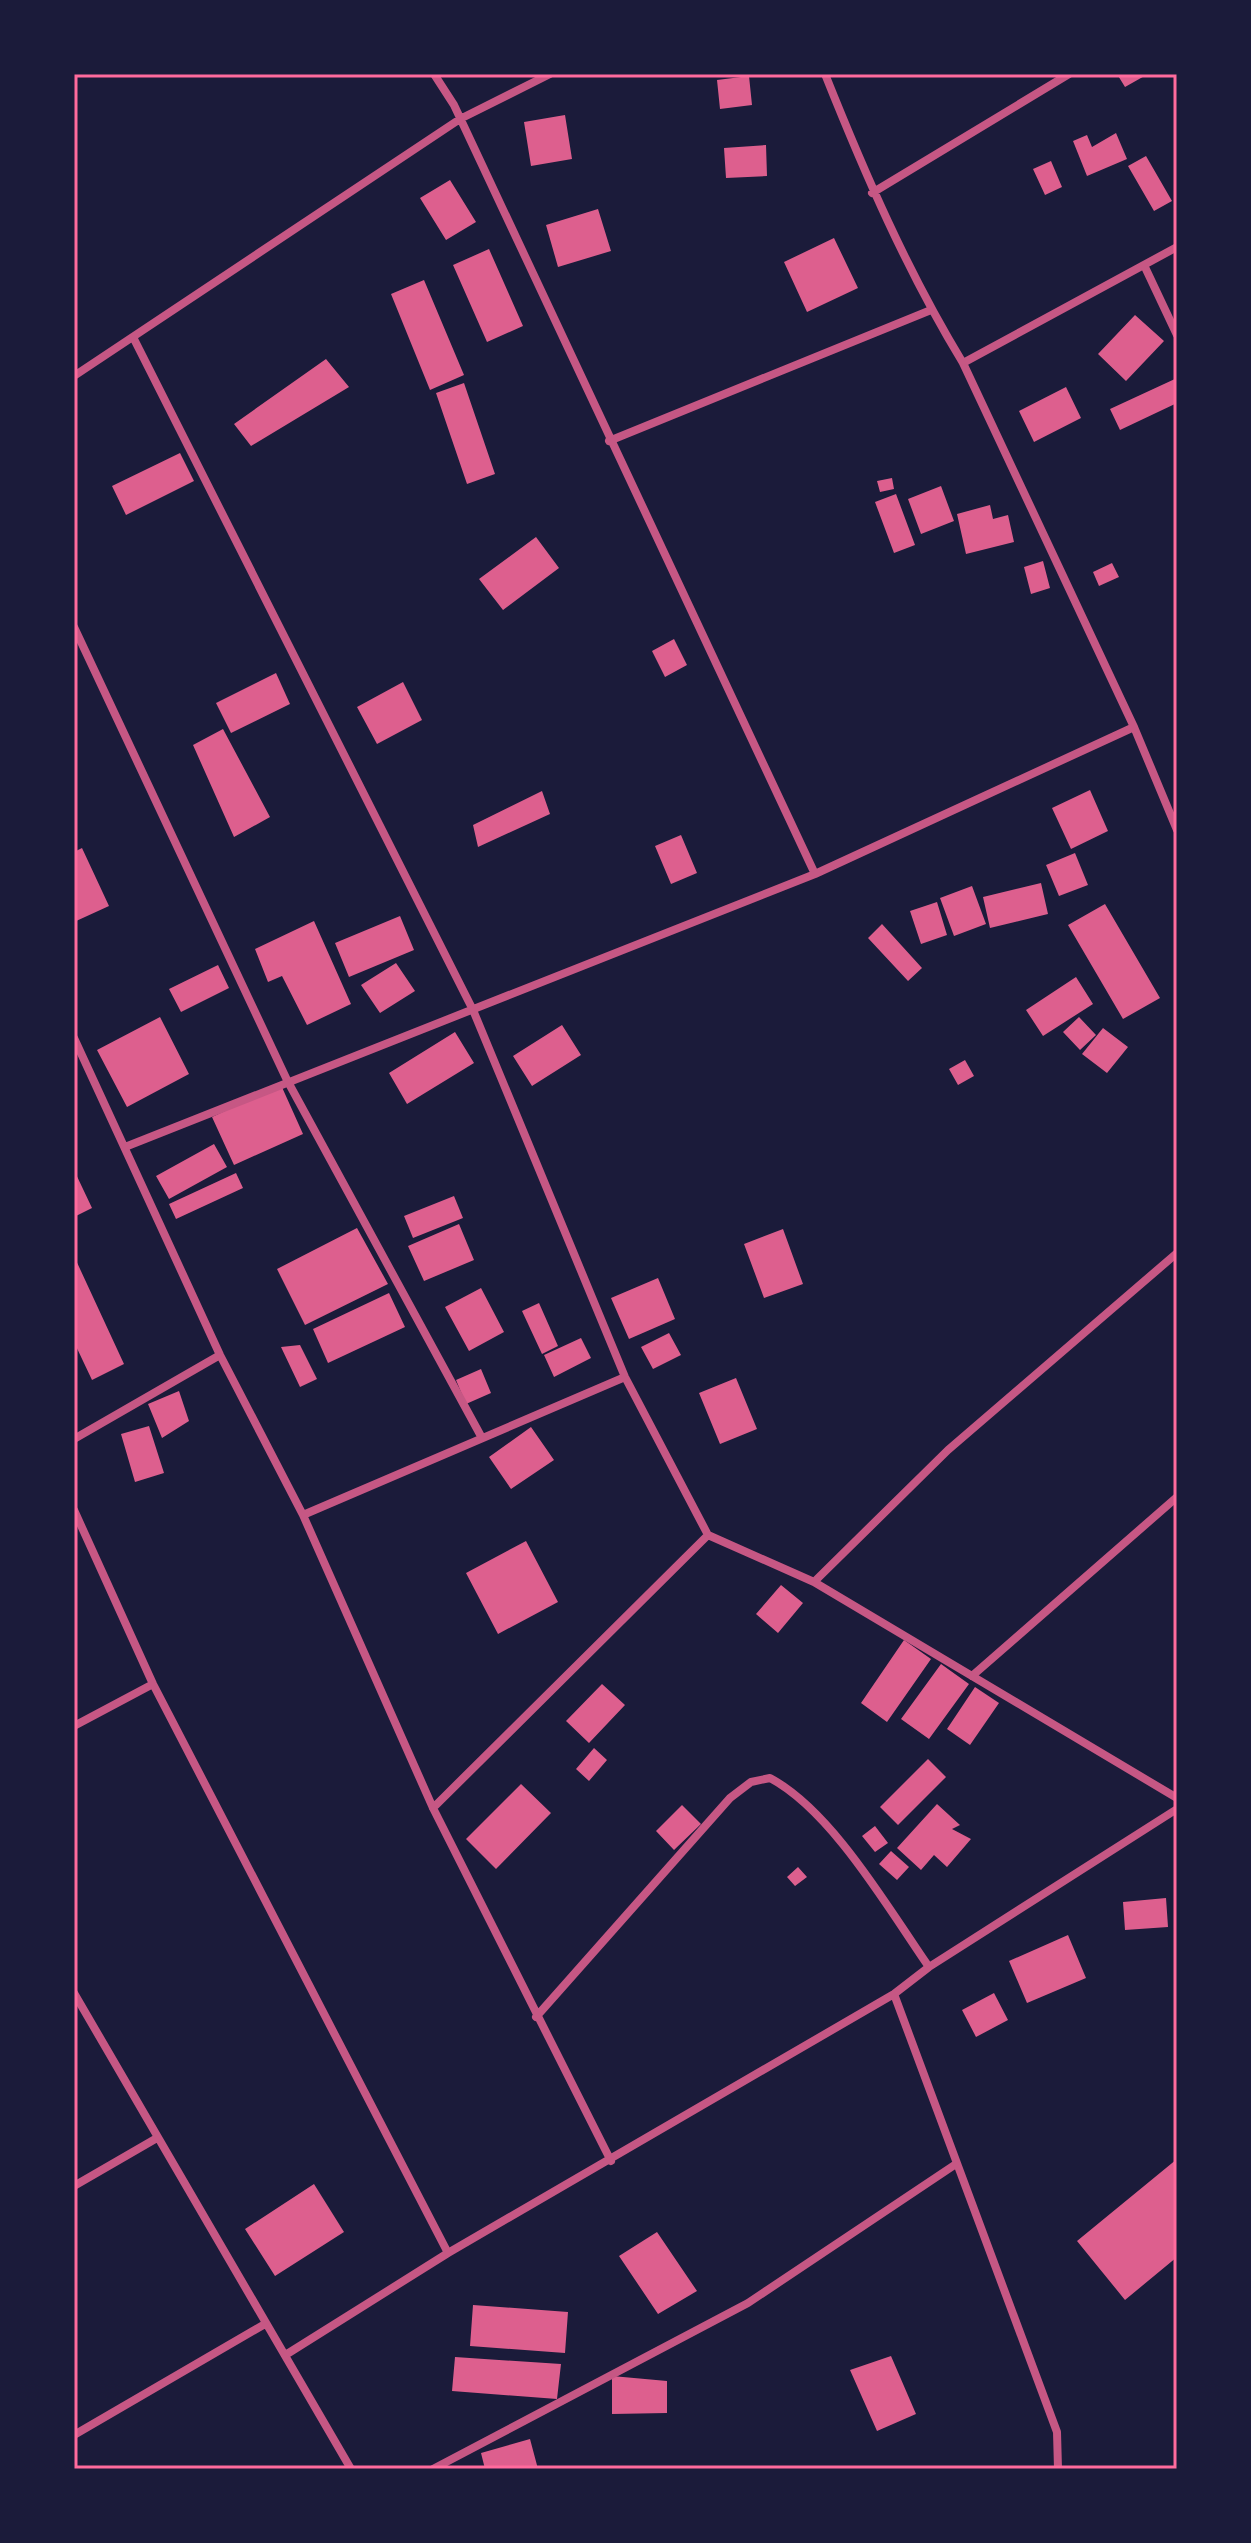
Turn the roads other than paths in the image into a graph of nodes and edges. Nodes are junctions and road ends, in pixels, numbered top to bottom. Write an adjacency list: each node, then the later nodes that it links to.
1 (434, 74): 6 (street)
2 (550, 74): 6 (street)
3 (825, 74): 7 (street)
4 (1069, 74): 5 (street)
5 (1053, 78): 7 (street)
6 (460, 119): 12 (street); 15 (street)
7 (872, 193): 10 (street)
8 (1177, 247): 9 (street)
9 (1144, 265): 11 (street); 13 (street)
10 (931, 310): 13 (street); 15 (street)
11 (1177, 335)
12 (134, 339): 14 (street); 20 (street)
13 (963, 363): 17 (street)
14 (74, 376)
15 (609, 441): 19 (street)
16 (74, 627): 22 (street)
17 (1134, 727): 18 (street); 19 (street)
18 (1177, 830)
19 (815, 874): 20 (street)
20 (473, 1010): 22 (street); 26 (street)
21 (74, 1038): 23 (street)
22 (287, 1080): 23 (street); 27 (street)
23 (125, 1147): 25 (street)
24 (1177, 1253): 33 (street)
25 (220, 1355): 28 (street); 31 (street)
26 (625, 1377): 27 (street); 32 (street)
27 (482, 1438): 31 (street)
28 (74, 1439)
29 (1177, 1497): 34 (street)
30 (74, 1510): 35 (street)
31 (303, 1515): 38 (street)
32 (708, 1535): 33 (street); 38 (street)
33 (814, 1582): 34 (street)
34 (972, 1676): 37 (street)
35 (153, 1684): 36 (street); 48 (street)
36 (74, 1726)
37 (1177, 1798)
38 (433, 1808): 43 (street)
39 (1177, 1809): 40 (street)
40 (929, 1967): 42 (street); 43 (street)
41 (74, 1993): 44 (street)
42 (894, 1994): 45 (street); 46 (street)
43 (536, 2017): 45 (street)
44 (157, 2138): 47 (street); 49 (street)
45 (611, 2161): 48 (street)
46 (956, 2164): 53 (street); 54 (street)
47 (74, 2186)
48 (448, 2253): 50 (street)
49 (265, 2324): 50 (street); 51 (street)
50 (287, 2354): 52 (street)
51 (74, 2435)
52 (351, 2469)
53 (433, 2469)
54 (1058, 2469)

